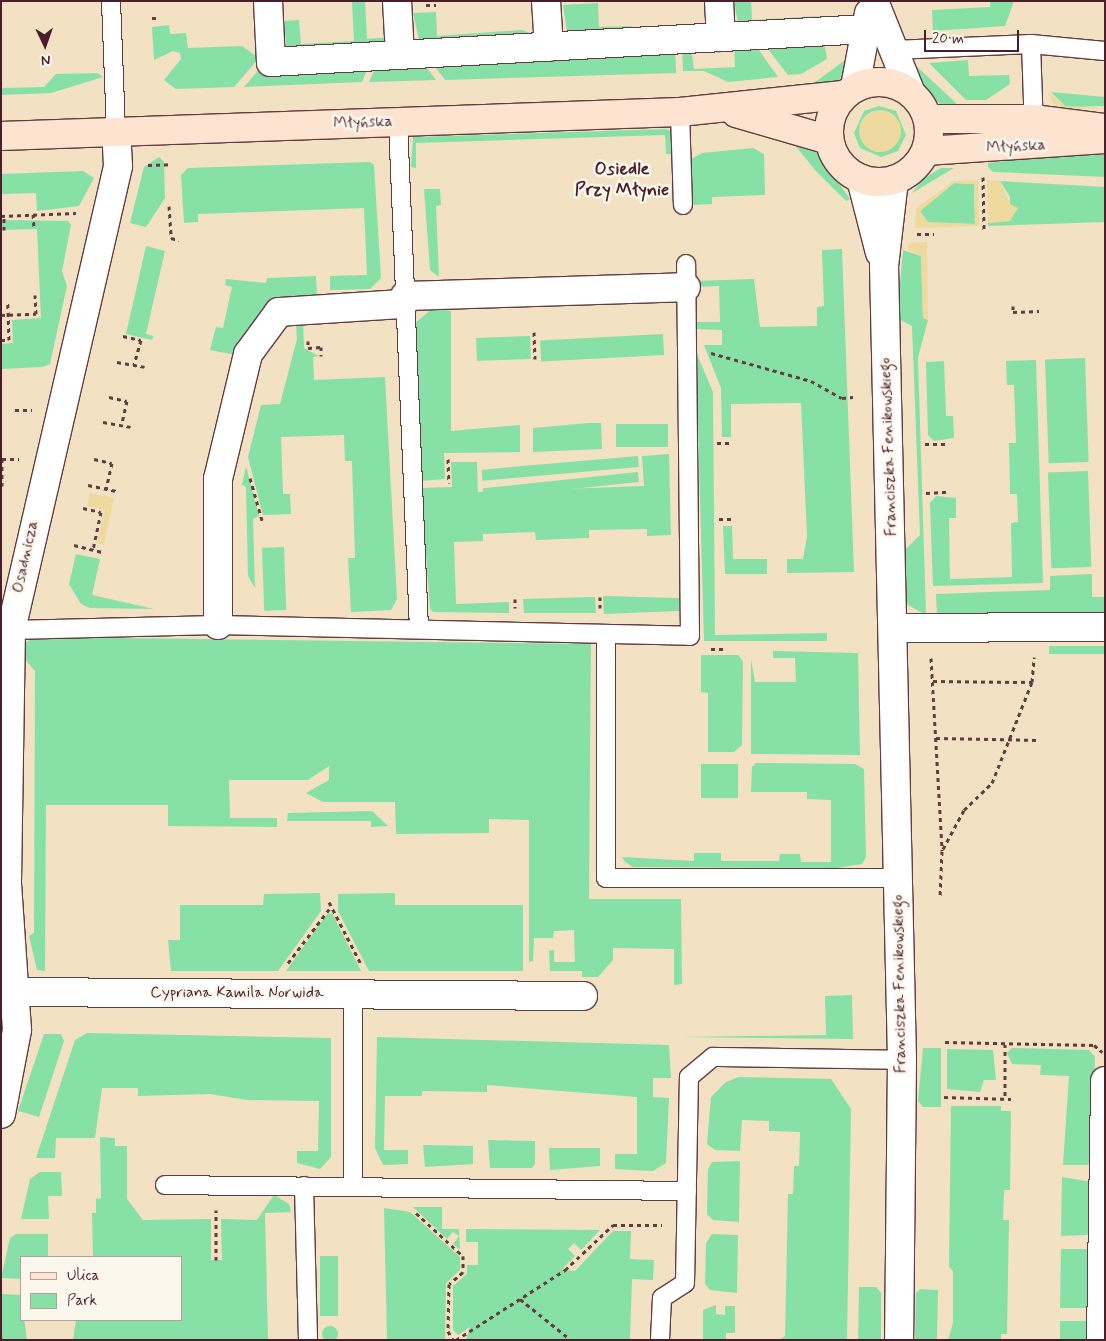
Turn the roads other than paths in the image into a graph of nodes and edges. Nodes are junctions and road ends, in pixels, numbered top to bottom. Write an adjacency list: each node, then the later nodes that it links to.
1 (111, 1): 22 (lane)
2 (268, 1): 13 (street)
3 (397, 1): 13 (street)
4 (546, 1): 10 (street)
5 (719, 1): 8 (street)
6 (873, 1): 7 (street); 11 (street)
7 (866, 29): 8 (street); 14 (street)
8 (721, 37): 10 (street)
9 (1031, 44): 11 (lane); 12 (lane); 18 (lane)
10 (549, 47): 13 (street)
11 (894, 50): 15 (street)
12 (1105, 52)
13 (400, 55)
14 (849, 91): 15 (street); 16 (street, Młyńska); 25 (street)
15 (910, 91): 19 (street)
16 (725, 110): 17 (street, Młyńska); 25 (street, Młyńska)
17 (680, 112): 20 (street, Młyńska); 30 (lane)
18 (1033, 119): 19 (street, Młyńska); 21 (street, Młyńska); 26 (lane)
19 (929, 120): 27 (street)
20 (398, 122): 22 (street, Młyńska); 33 (lane)
21 (1105, 128)
22 (116, 131): 23 (street, Młyńska); 38 (street, Osadnicza)
23 (1, 136)
24 (1105, 139): 26 (street, Młyńska)
25 (829, 140): 28 (street)
26 (1034, 147): 27 (street, Młyńska)
27 (926, 151): 29 (street)
28 (861, 179): 29 (street); 31 (street, Franciszka Fenikowskiego)
29 (894, 180): 31 (street, Franciszka Fenikowskiego)
30 (683, 205)
31 (884, 266): 36 (street, Franciszka Fenikowskiego)
32 (686, 275): 33 (street); 39 (lane)
33 (404, 300): 34 (street); 37 (lane)
34 (218, 625): 37 (lane); 38 (lane)
35 (1105, 626): 36 (street)
36 (894, 628): 40 (street, Franciszka Fenikowskiego)
37 (419, 629): 39 (lane)
38 (11, 630): 42 (street, Osadnicza)
39 (606, 635): 40 (lane)
40 (899, 878): 44 (street, Franciszka Fenikowskiego)
41 (360, 983): 42 (street, Cypriana Kamila Norwida); 43 (street, Cypriana Kamila Norwida); 49 (lane)
42 (15, 992): 46 (street)
43 (583, 996)
44 (902, 1060): 50 (lane); 53 (street, Franciszka Fenikowskiego)
45 (1105, 1081): 54 (street)
46 (1, 1114)
47 (165, 1185): 48 (lane)
48 (304, 1186): 49 (lane); 51 (lane)
49 (353, 1187): 50 (lane)
50 (687, 1191): 52 (lane)
51 (308, 1340)
52 (660, 1340)
53 (899, 1340)
54 (1101, 1340)

